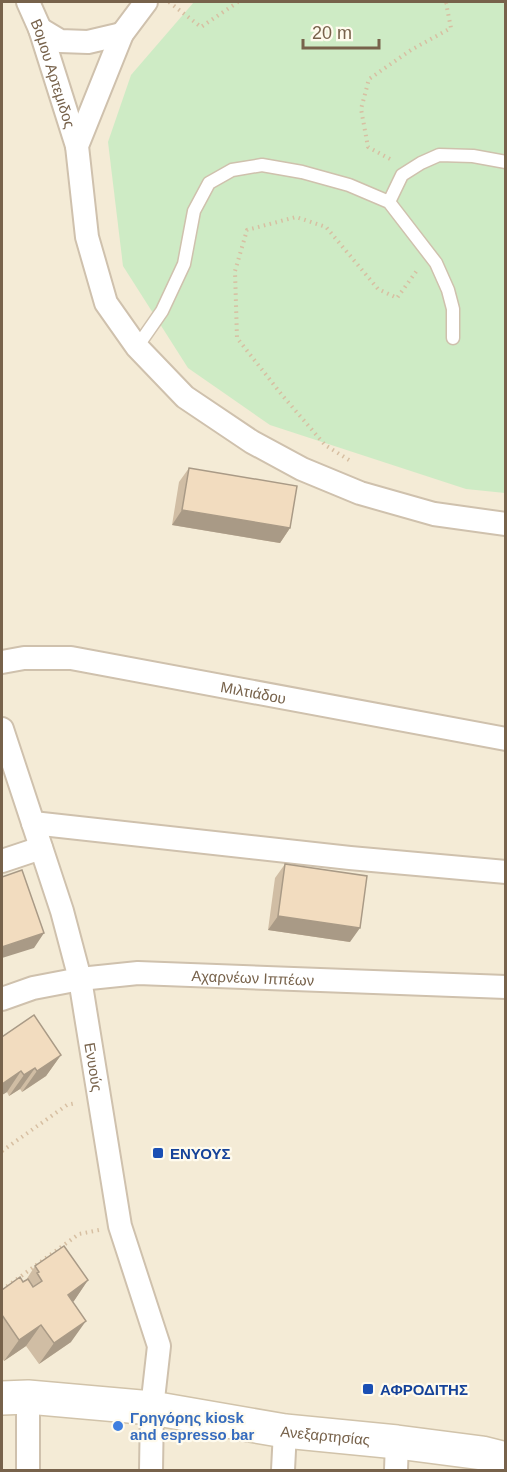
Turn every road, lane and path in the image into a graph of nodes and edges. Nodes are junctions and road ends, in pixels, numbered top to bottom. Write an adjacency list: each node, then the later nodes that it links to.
1 (28, 2): 6 (street, Βομου Αρτεμιδος)
2 (146, 2): 7 (street)
3 (168, 2): 4 (path)
4 (238, 2)
5 (442, 2): 9 (path)
6 (40, 29): 7 (street); 8 (street, Βομου Αρτεμιδος)
7 (122, 34): 8 (street)
8 (77, 146): 14 (street, Βομου Αρτεμιδος)
9 (390, 159)
10 (506, 162): 11 (lane)
11 (389, 202): 12 (lane); 14 (lane)
12 (428, 254): 13 (lane); 15 (path)
13 (453, 338)
14 (136, 347): 16 (street, Βομου Αρτεμιδος)
15 (355, 464)
16 (506, 524)
17 (2, 663): 19 (street, Μιλτιάδου)
18 (2, 729): 20 (street, Ενυούς)
19 (506, 740)
20 (6, 753): 21 (street, Ενυούς)
21 (33, 823): 22 (street, Ενυούς); 24 (street)
22 (41, 848): 23 (street); 25 (street, Ενυούς)
23 (2, 861)
24 (506, 872)
25 (80, 979): 26 (street, Αχαρνέων Ιππέων); 27 (street, Αχαρνέων Ιππέων); 28 (street, Ενυούς)
26 (506, 987)
27 (2, 999)
28 (99, 1100): 29 (path); 30 (street, Ενυούς)
29 (2, 1151)
30 (120, 1226): 31 (path); 33 (street, Ενυούς)
31 (2, 1290)
32 (15, 1398): 33 (street, Ανεξαρτησίας); 37 (street)
33 (152, 1407): 34 (street, Ανεξαρτησίας); 38 (street, Ενυούς)
34 (285, 1431): 35 (street, Ανεξαρτησίας); 39 (street)
35 (397, 1456): 36 (street, Ανεξαρτησίας)
36 (506, 1459)
37 (28, 1470)
38 (151, 1470)
39 (283, 1470)

